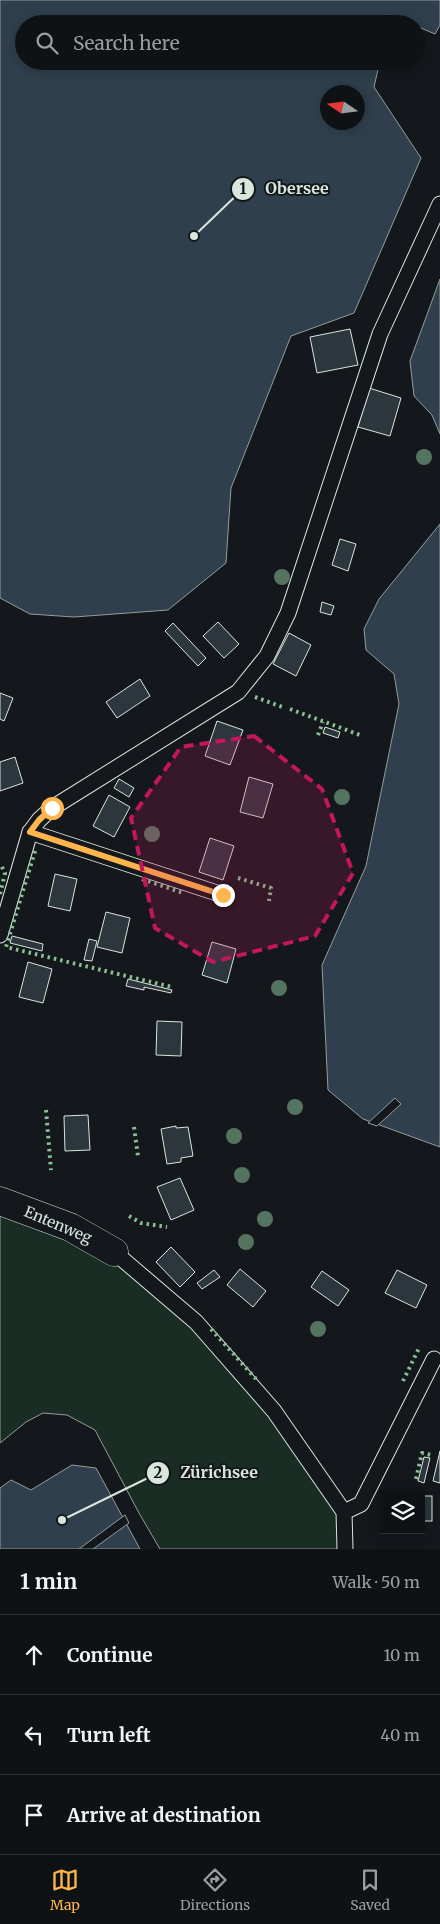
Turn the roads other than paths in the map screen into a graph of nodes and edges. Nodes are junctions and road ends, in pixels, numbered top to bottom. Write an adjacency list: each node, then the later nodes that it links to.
1 (440, 204): 2 (lane)
2 (30, 832): 3 (lane); 4 (lane)
3 (223, 895)
4 (0, 934)
5 (0, 1201): 6 (street, Entenweg)
6 (114, 1252): 8 (lane)
7 (434, 1358): 8 (lane)
8 (344, 1512): 9 (lane)
9 (345, 1549)

